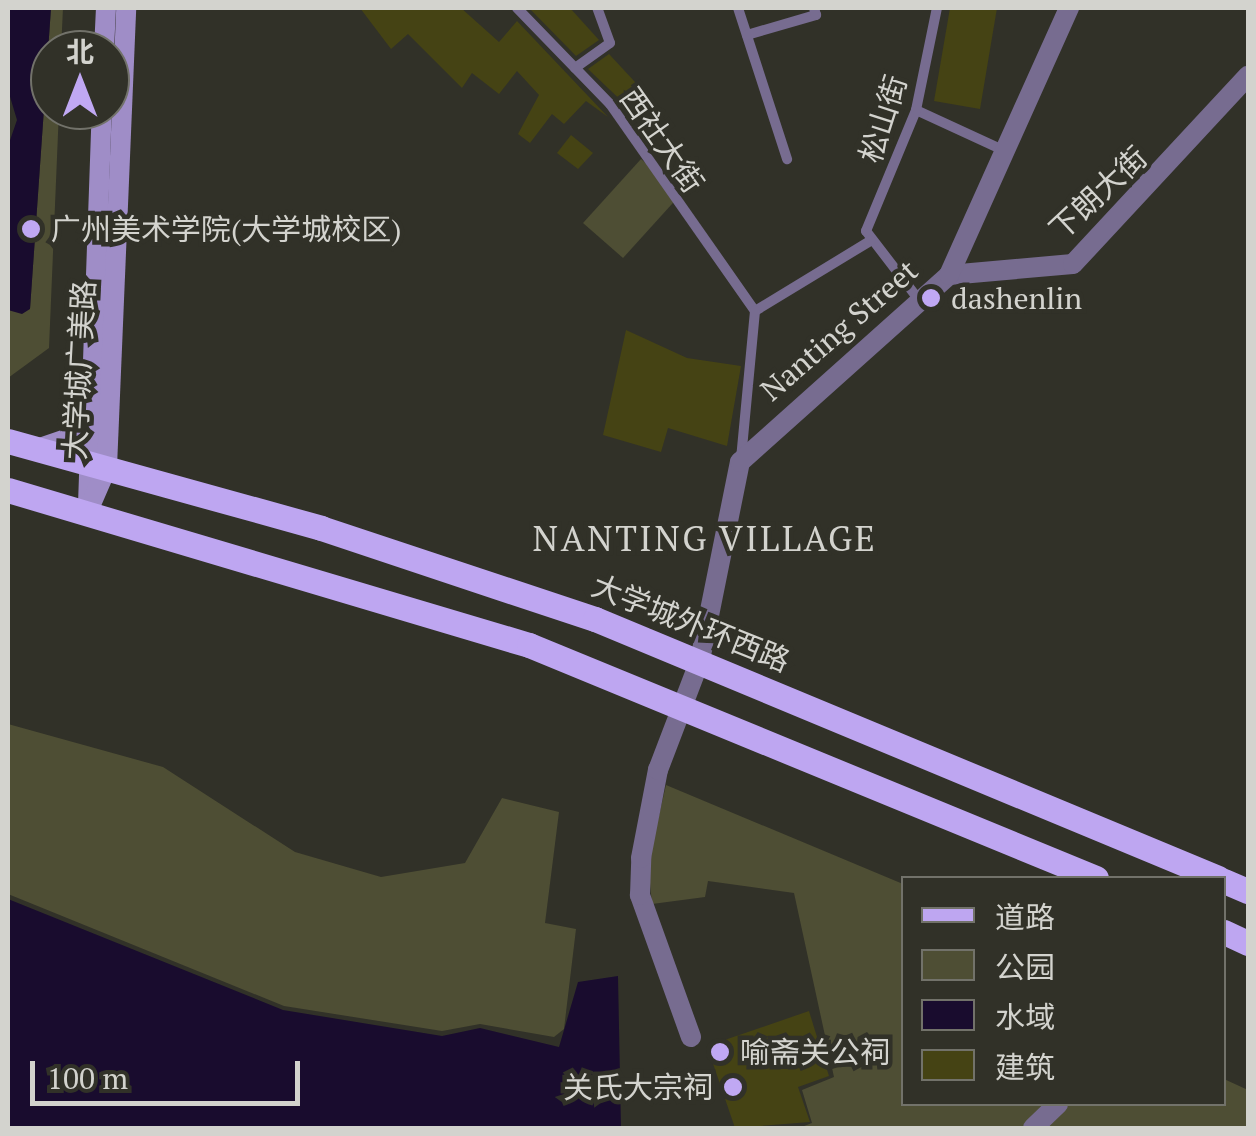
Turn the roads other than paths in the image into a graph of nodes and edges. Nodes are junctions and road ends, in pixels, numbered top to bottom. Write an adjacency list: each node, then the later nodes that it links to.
1 (126, 8): 19 (main road, 大学城广美路)
2 (517, 8): 9 (lane, 西社大街)
3 (596, 8): 9 (lane)
4 (738, 8): 8 (lane)
5 (814, 8): 8 (lane)
6 (937, 8): 11 (lane, 松山街)
7 (1069, 8): 13 (street, Nanting Street)
8 (746, 35): 14 (lane)
9 (575, 68): 18 (lane, 西社大街)
10 (1248, 76): 16 (street, 下朗大街)
11 (916, 110): 13 (lane); 15 (lane, 松山街)
12 (102, 130): 19 (main road, 大学城广美路)
13 (1005, 151): 16 (street, Nanting Street)
14 (787, 158)
15 (870, 241): 17 (lane); 18 (lane)
16 (949, 275): 17 (street, Nanting Street)
17 (919, 300): 22 (street, Nanting Street)
18 (755, 311): 22 (lane)
19 (100, 411): 21 (main road); 23 (main road, 大学城广美路); 24 (main road)
20 (8, 441): 21 (main road, 大学城外环西路)
21 (37, 448): 23 (main road, 大学城外环西路)
22 (740, 462): 28 (street)
23 (96, 465): 24 (main road, 大学城外环西路); 26 (main road, 大学城广美路)
24 (144, 476): 27 (main road); 28 (main road, 大学城外环西路)
25 (8, 490): 26 (main road)
26 (88, 512): 27 (main road)
27 (131, 524): 29 (main road)
28 (700, 660): 29 (street); 31 (main road, 大学城外环西路)
29 (685, 706): 30 (main road); 32 (street)
30 (1091, 876)
31 (1212, 876)
32 (691, 1037)
33 (1056, 1106): 34 (street)
34 (1033, 1128)

